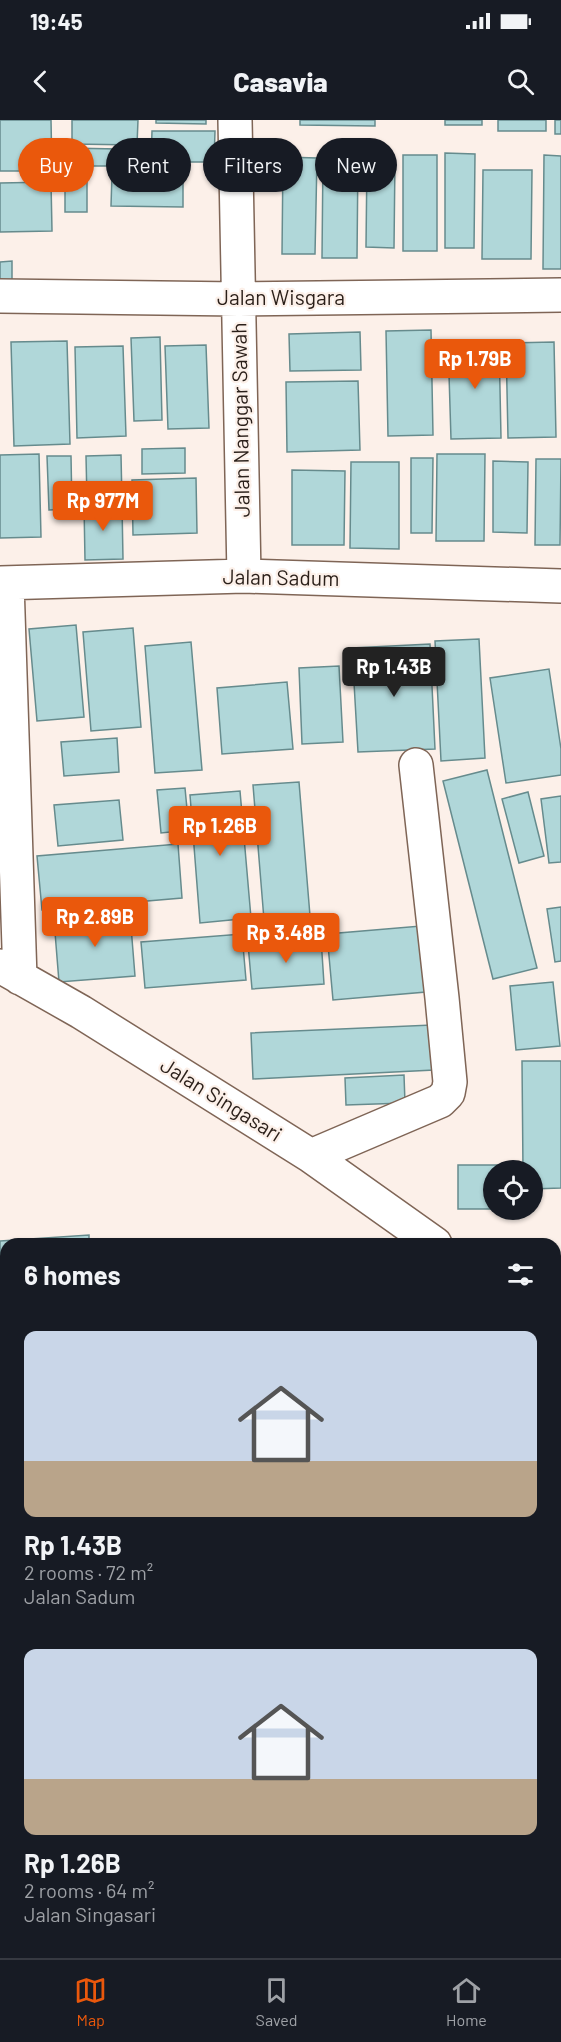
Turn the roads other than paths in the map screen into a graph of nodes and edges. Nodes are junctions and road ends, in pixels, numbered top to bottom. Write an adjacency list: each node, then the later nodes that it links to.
1 (235, 120): 4 (street, Jalan Nanggar Sawah)
2 (561, 295): 4 (street, Jalan Wisgara)
3 (0, 296): 4 (street, Jalan Wisgara)
4 (239, 299): 5 (street, Jalan Nanggar Sawah)
5 (244, 576): 6 (street, Jalan Sadum); 7 (street, Jalan Sadum)
6 (3, 583): 9 (street)
7 (561, 586)
8 (416, 765): 10 (street)
9 (10, 972): 10 (street, Jalan Singasari)
10 (311, 1156): 11 (street, Jalan Singasari)
11 (427, 1238)

